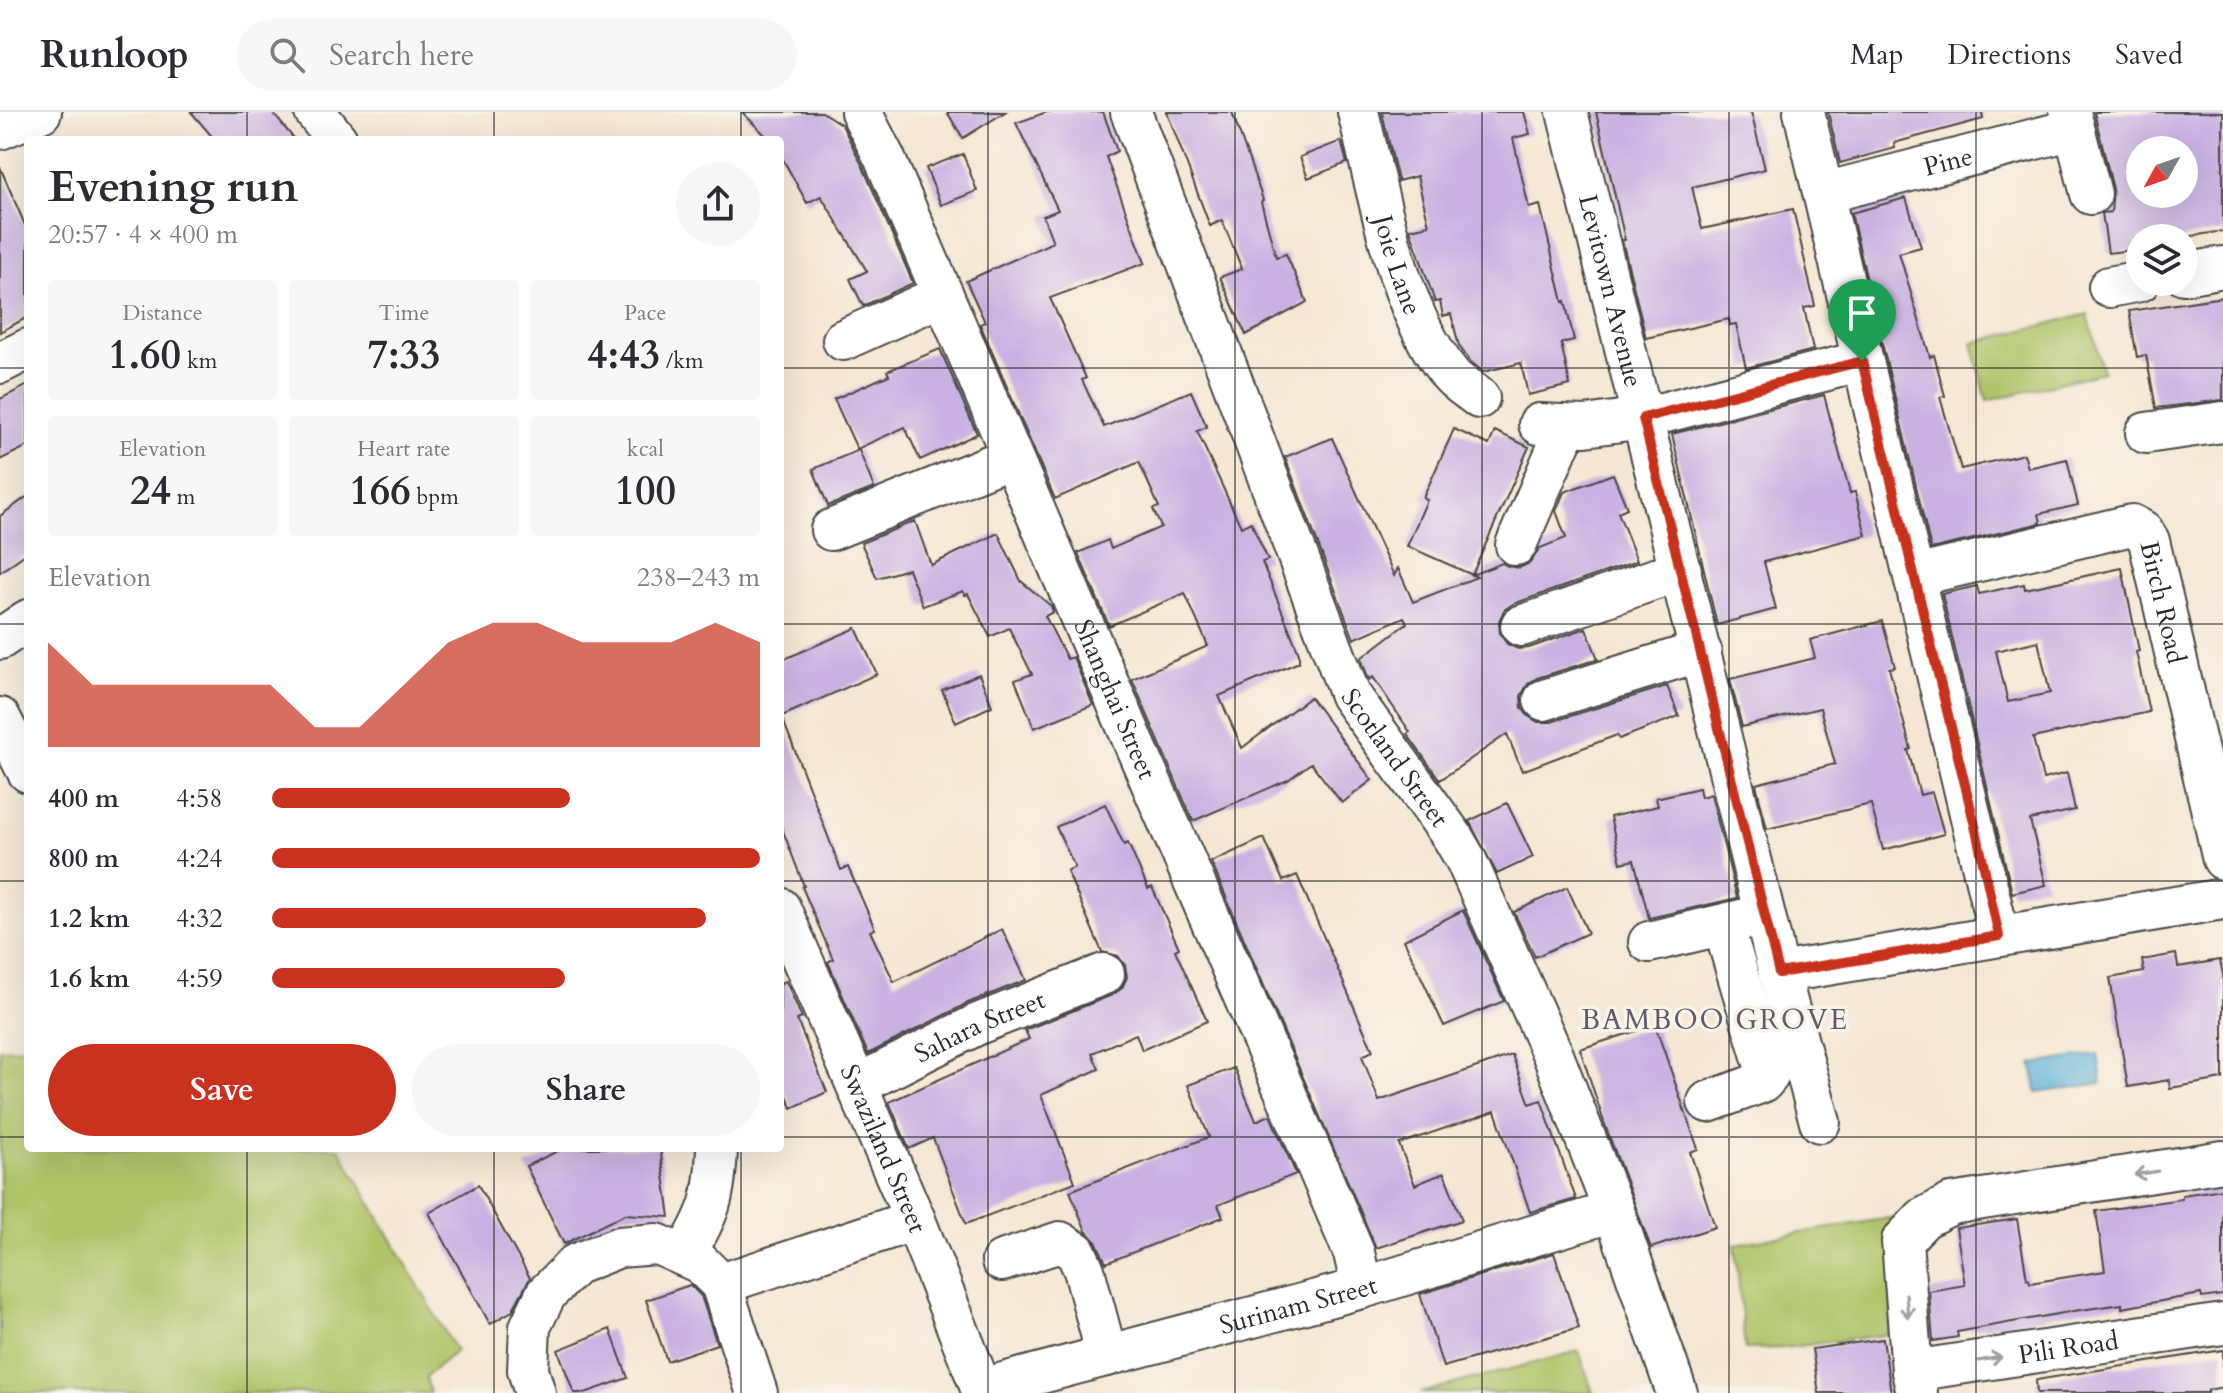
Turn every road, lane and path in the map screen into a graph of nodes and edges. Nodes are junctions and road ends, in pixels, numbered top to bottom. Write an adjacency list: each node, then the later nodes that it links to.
1 (315, 112): 8 (street)
2 (861, 112): 13 (street, Shanghai Street)
3 (1131, 112): 48 (street, Scotland Street)
4 (1358, 112): 18 (street, Joie Lane)
5 (1567, 112): 19 (street, Levitown Avenue)
6 (1804, 112): 9 (street)
7 (2072, 120): 9 (street, Pine); 10 (street)
8 (334, 136)
9 (1824, 193): 16 (street)
10 (2091, 194)
11 (2223, 267): 12 (street)
12 (2198, 271)
13 (943, 295): 14 (street); 22 (street, Shanghai Street)
14 (843, 340)
15 (24, 351): 17 (street)
16 (1862, 361): 19 (street); 26 (street)
17 (0, 363)
18 (1479, 398)
19 (1643, 418): 24 (street); 25 (street, Levitown Avenue)
20 (2223, 422): 21 (street)
21 (2146, 433)
22 (1011, 457): 23 (street); 53 (street, Shanghai Street)
23 (831, 530)
24 (1516, 545)
25 (1681, 570): 28 (street); 30 (street, Levitown Avenue)
26 (1915, 576): 34 (street, Birch Road); 39 (street)
27 (24, 623): 29 (street)
28 (1521, 626)
29 (0, 639)
30 (1701, 651): 31 (street); 36 (street, Levitown Avenue)
31 (1544, 700)
32 (0, 718): 33 (street)
33 (24, 764)
34 (2223, 859)
35 (2223, 899): 39 (street)
36 (1765, 915): 38 (street); 41 (street, Levitown Avenue)
37 (784, 917): 43 (street, Swaziland Street)
38 (1723, 925): 40 (street); 44 (street)
39 (1999, 936): 41 (street)
40 (1649, 942)
41 (1779, 973): 45 (street, Levitown Avenue)
42 (1104, 974): 43 (street, Sahara Street)
43 (857, 1085): 49 (street, Swaziland Street)
44 (1708, 1102)
45 (1820, 1122)
46 (717, 1152): 50 (street)
47 (2223, 1161): 56 (street, one-way to 56)
48 (1614, 1211): 53 (street, Surinam Street); 61 (street, Scotland Street)
49 (915, 1220): 52 (street); 58 (street, Swaziland Street)
50 (684, 1256): 52 (street); 59 (street)
51 (1002, 1261): 55 (street)
52 (721, 1284): 60 (street)
53 (1362, 1288): 55 (street, Surinam Street)
54 (2223, 1324): 56 (street, Pili Road, one-way to 54)
55 (1107, 1356): 57 (street, Surinam Street)
56 (1915, 1382)
57 (1032, 1384): 58 (street, Surinam Street)
58 (982, 1391)
59 (535, 1393)
60 (757, 1393)
61 (1677, 1393)

